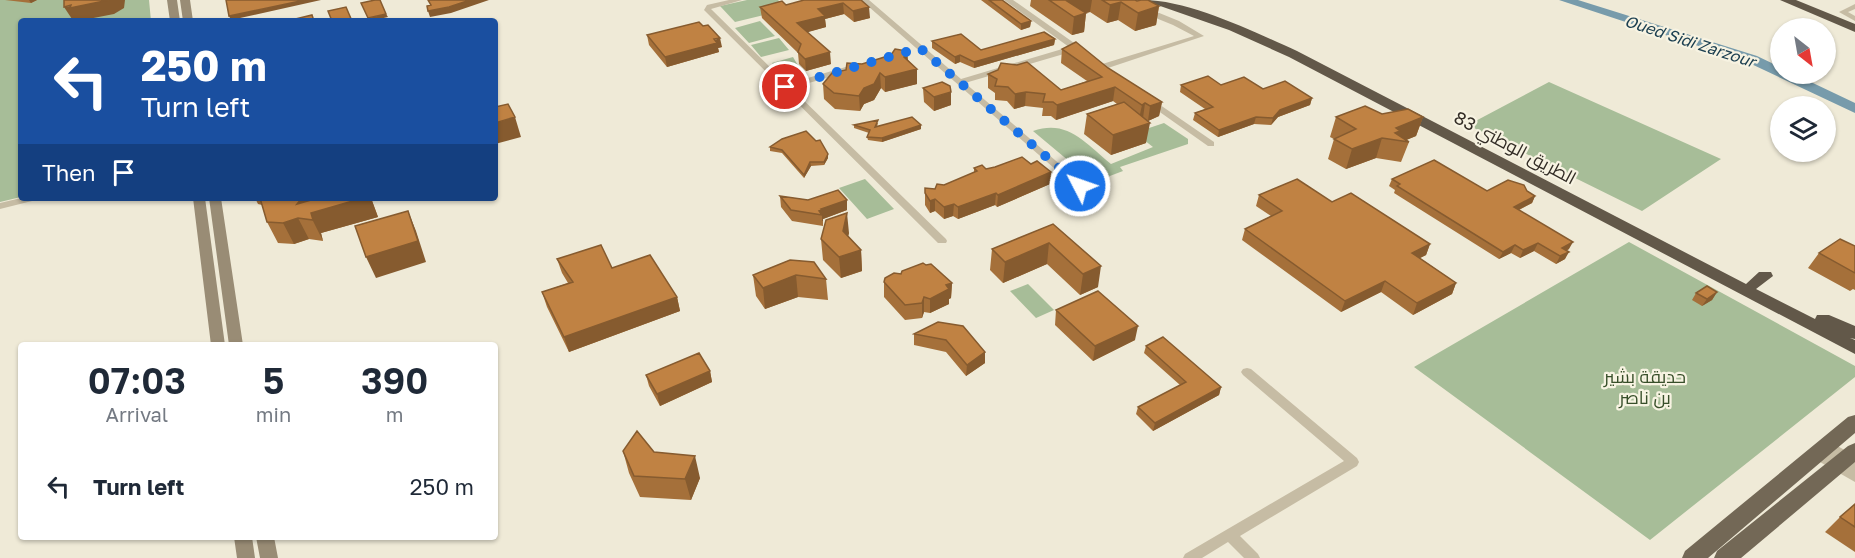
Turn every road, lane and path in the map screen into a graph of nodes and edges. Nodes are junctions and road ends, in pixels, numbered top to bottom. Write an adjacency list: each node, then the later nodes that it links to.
1 (172, 0): 12 (main road)
2 (185, 0): 13 (main road)
3 (738, 0): 23 (street)
4 (865, 0): 16 (street)
5 (1008, 0): 17 (street)
6 (1169, 0): 32 (highway, الطريق الوطني 83)
7 (1786, 0): 15 (highway)
8 (1795, 0): 15 (highway)
9 (1847, 0): 11 (street)
10 (1143, 4): 20 (street); 35 (highway, الطريق الوطني 83)
11 (1855, 4): 14 (street)
12 (175, 18)
13 (188, 18)
14 (1855, 19)
15 (1855, 26)
16 (920, 48): 18 (street); 22 (street)
17 (1075, 48): 20 (street); 22 (street)
18 (909, 51)
19 (864, 64): 23 (street)
20 (1102, 67): 21 (street)
21 (1111, 74)
22 (959, 82): 26 (street)
23 (785, 87): 31 (street)
24 (1138, 93): 25 (street)
25 (1211, 144)
26 (1080, 186)
27 (22, 201): 30 (street)
28 (199, 201): 33 (main road)
29 (215, 201): 34 (main road)
30 (0, 207)
31 (942, 241)
32 (1855, 333)
33 (218, 342)
34 (236, 342)
35 (1855, 348)
36 (1247, 372): 40 (street)
37 (1855, 422): 38 (main road)
38 (1823, 450): 39 (street); 47 (main road)
39 (1850, 463): 48 (main road)
40 (1230, 535): 45 (street); 46 (street)
41 (243, 540): 43 (main road)
42 (266, 540): 44 (main road)
43 (246, 558)
44 (269, 558)
45 (1190, 558)
46 (1253, 558)
47 (1693, 558)
48 (1725, 558)

